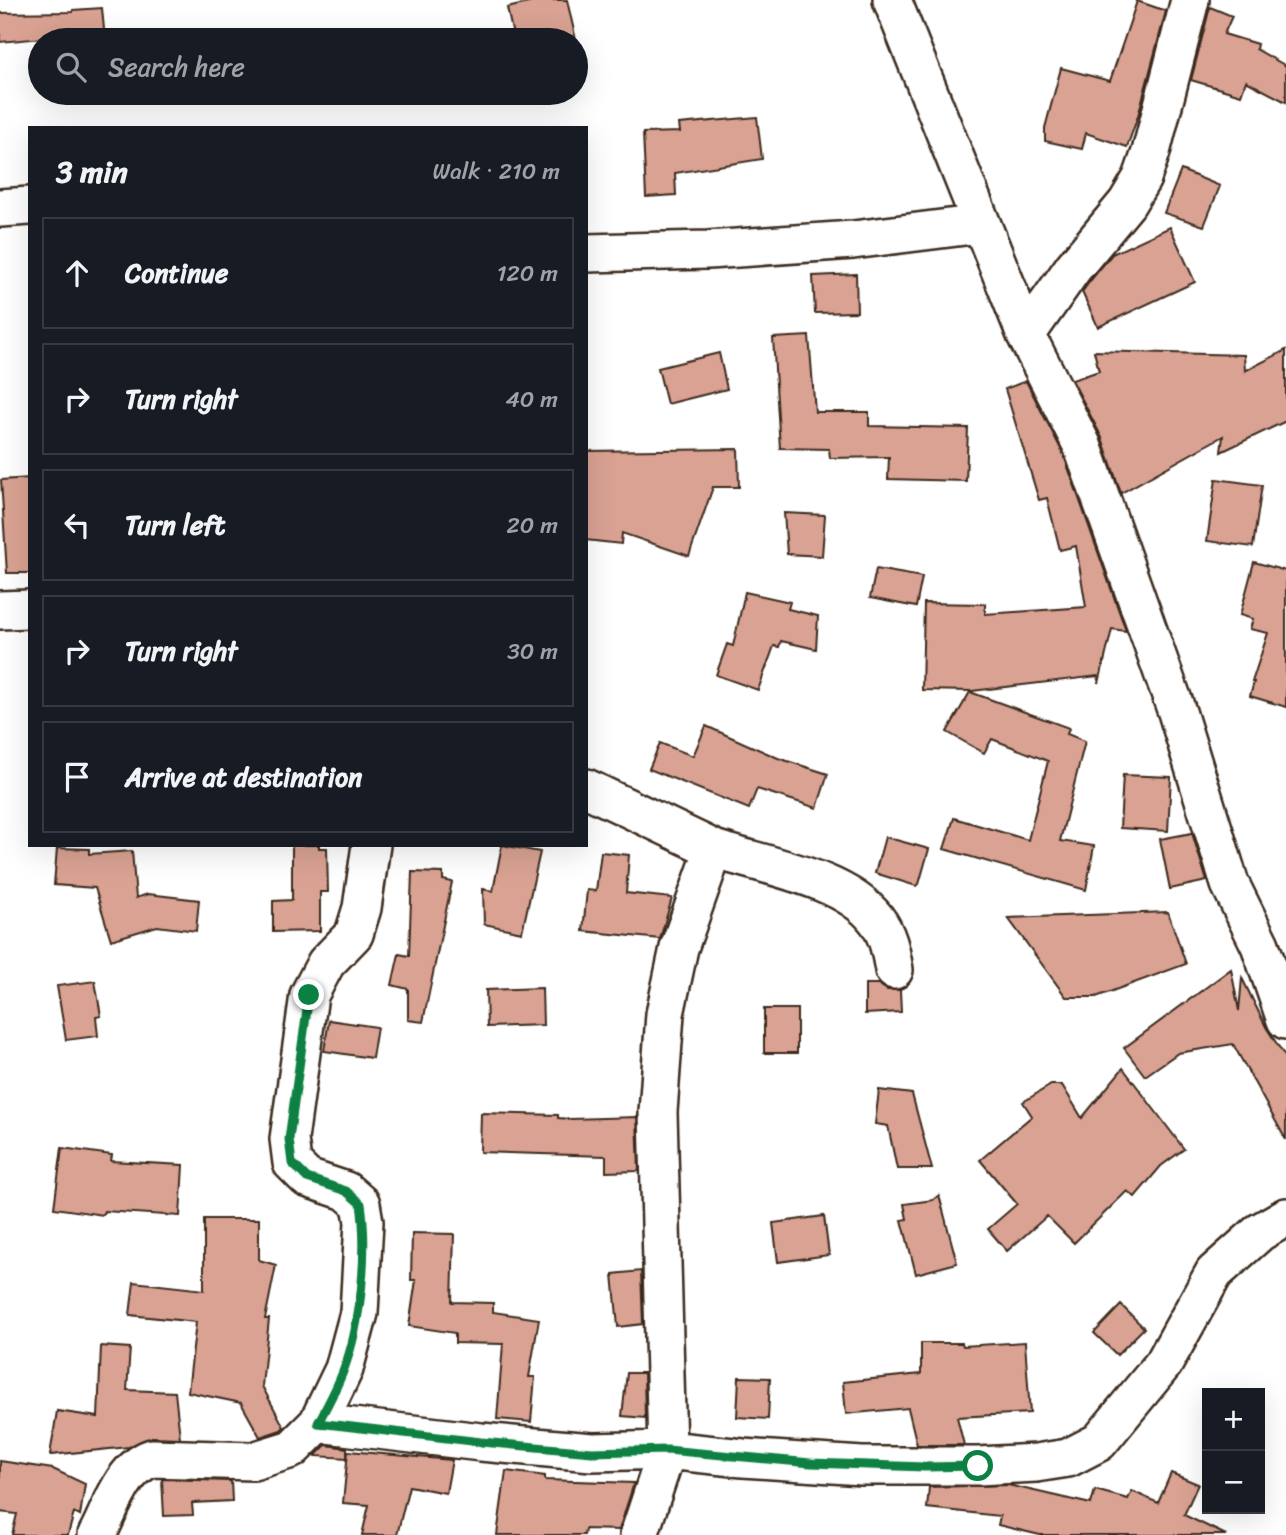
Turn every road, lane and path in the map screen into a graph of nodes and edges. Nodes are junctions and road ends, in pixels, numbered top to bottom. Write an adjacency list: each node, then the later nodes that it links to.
1 (892, 0): 5 (street)
2 (1190, 0): 7 (street)
3 (28, 206): 4 (street)
4 (0, 208)
5 (981, 224): 6 (street); 7 (street)
6 (588, 253)
7 (1026, 335): 14 (street)
8 (28, 609): 9 (street)
9 (0, 610)
10 (588, 789): 12 (street)
11 (371, 847): 16 (street)
12 (714, 849): 13 (street); 17 (street)
13 (894, 970)
14 (1286, 1020)
15 (1286, 1217): 17 (street)
16 (318, 1423): 17 (street); 18 (street)
17 (667, 1450): 19 (street)
18 (97, 1535)
19 (639, 1535)

